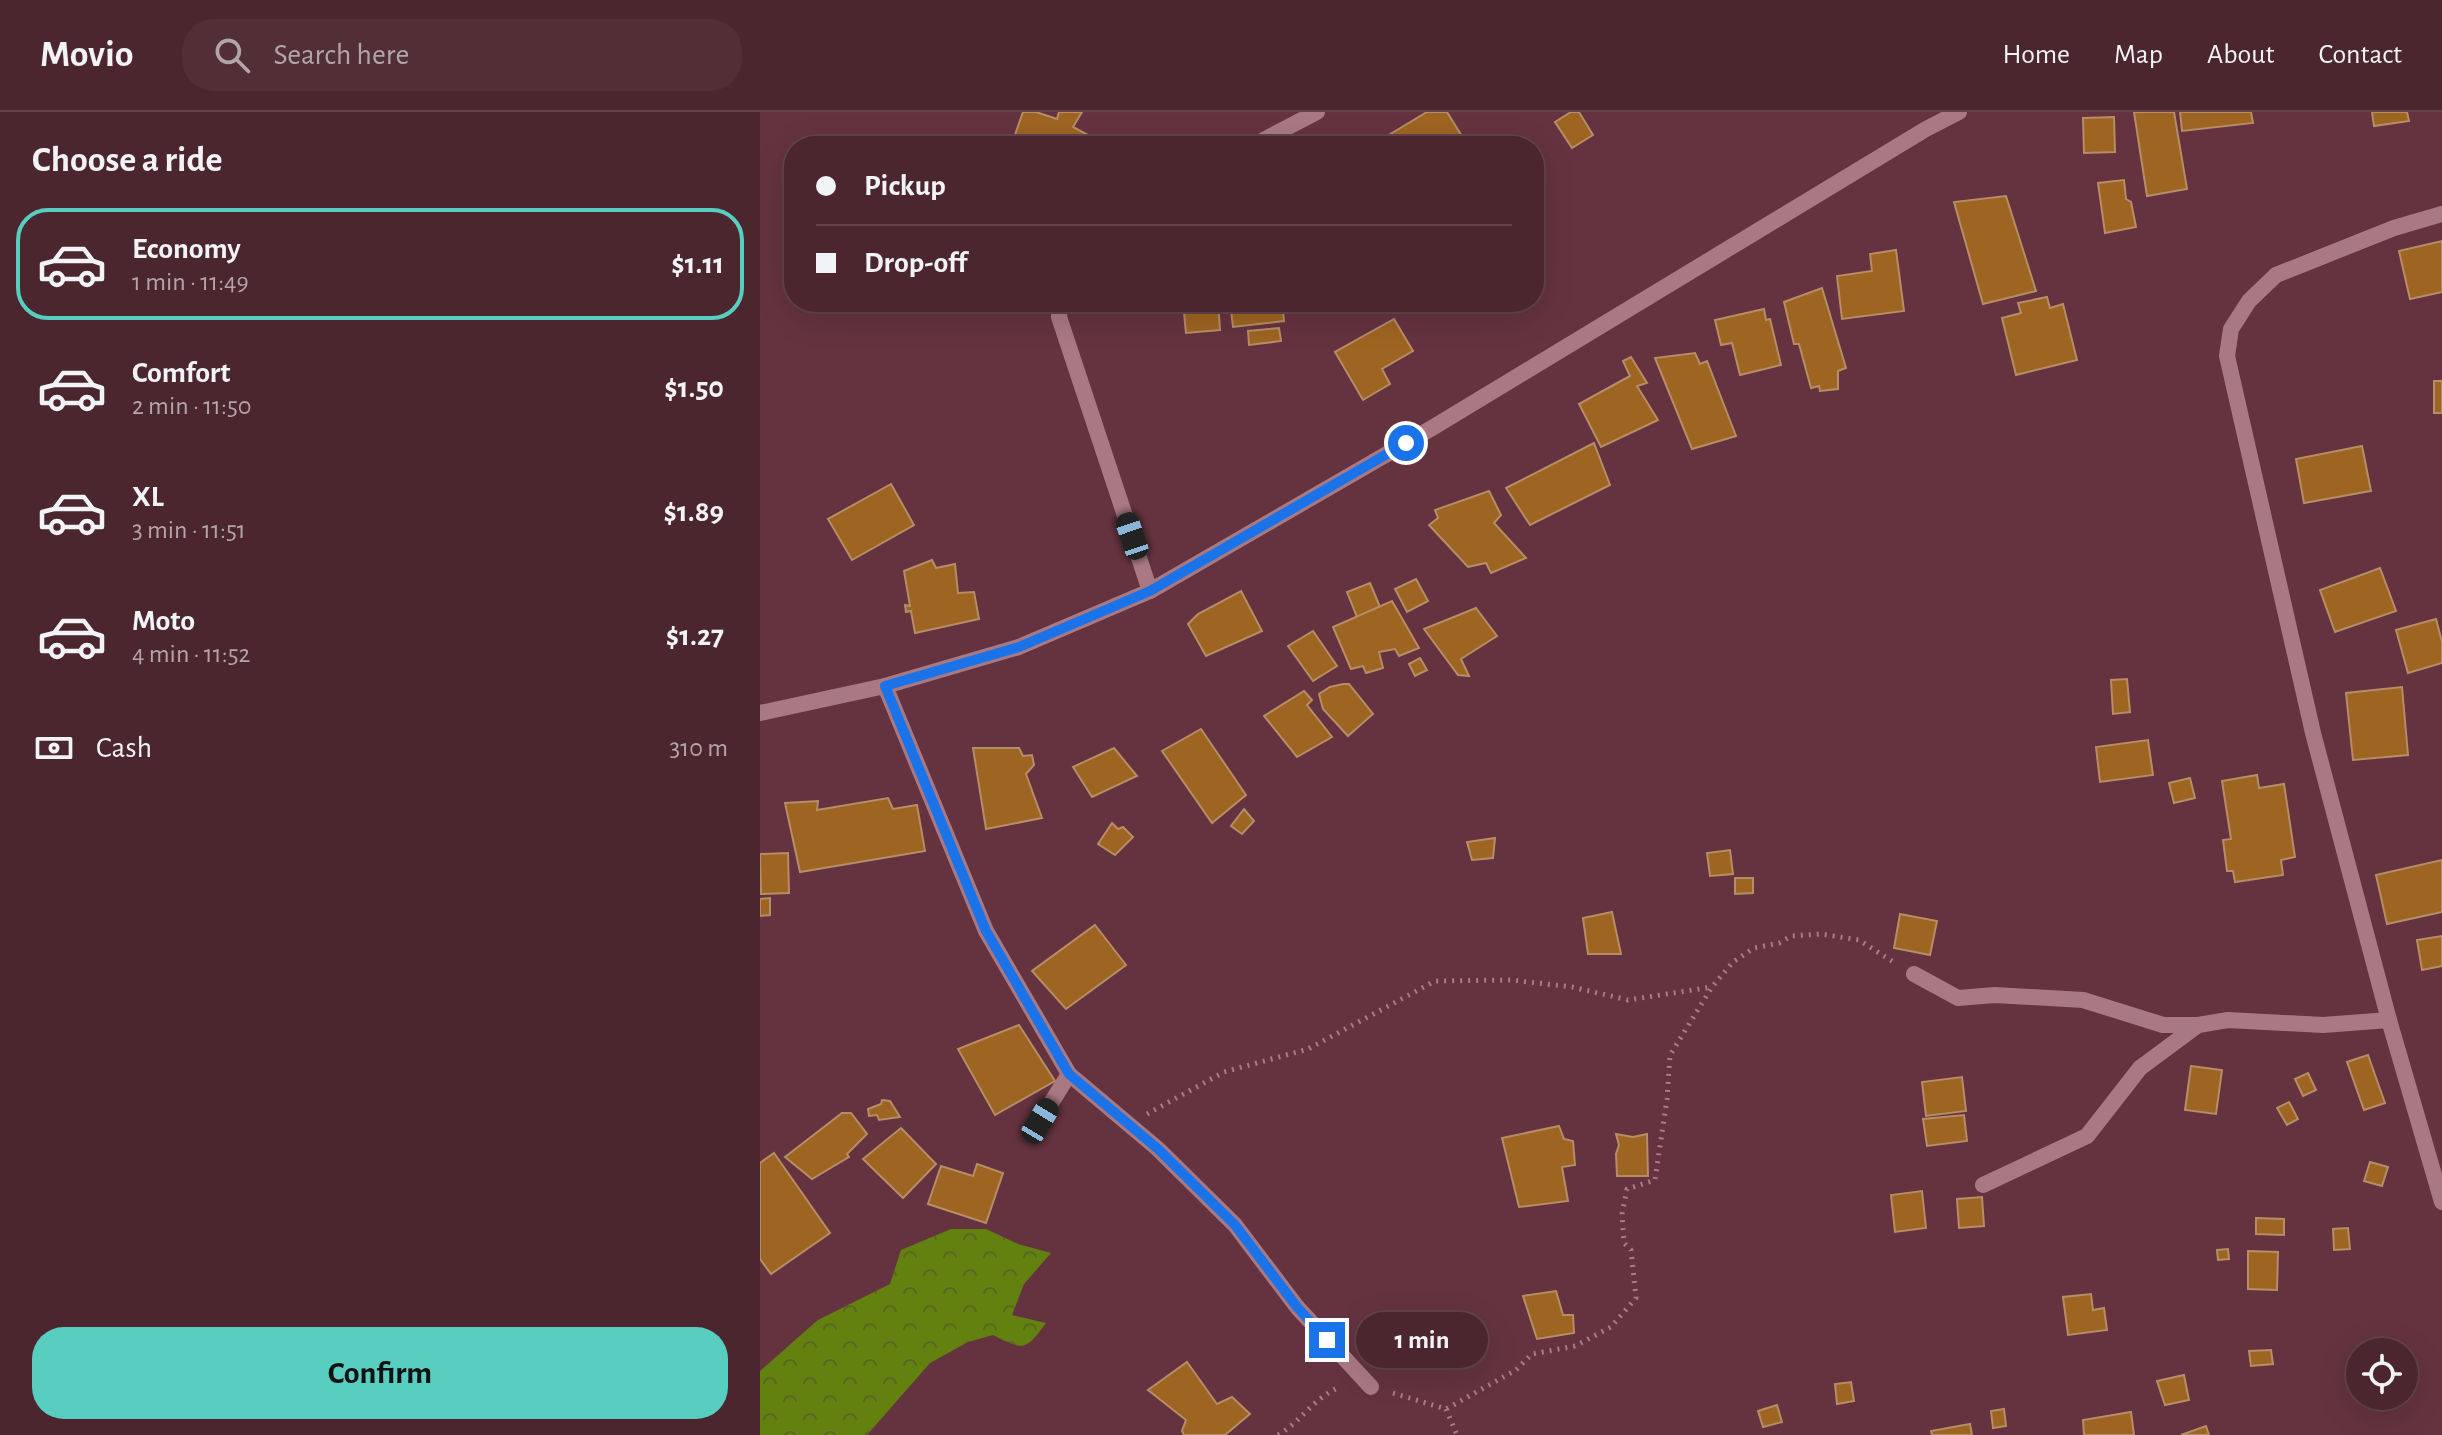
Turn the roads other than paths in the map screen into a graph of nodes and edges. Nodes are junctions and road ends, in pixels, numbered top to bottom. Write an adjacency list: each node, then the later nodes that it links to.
1 (1317, 112): 3 (street)
2 (1959, 112): 6 (street)
3 (1271, 136)
4 (2442, 214): 10 (street)
5 (1059, 312): 6 (street)
6 (1150, 591): 7 (street)
7 (885, 686): 8 (street); 12 (street)
8 (760, 713)
9 (1914, 974): 11 (street)
10 (2389, 1020): 11 (street); 15 (street)
11 (2198, 1025): 14 (street)
12 (1069, 1074): 13 (street); 16 (street)
13 (1040, 1121)
14 (1983, 1185)
15 (2442, 1202)
16 (1371, 1387)

